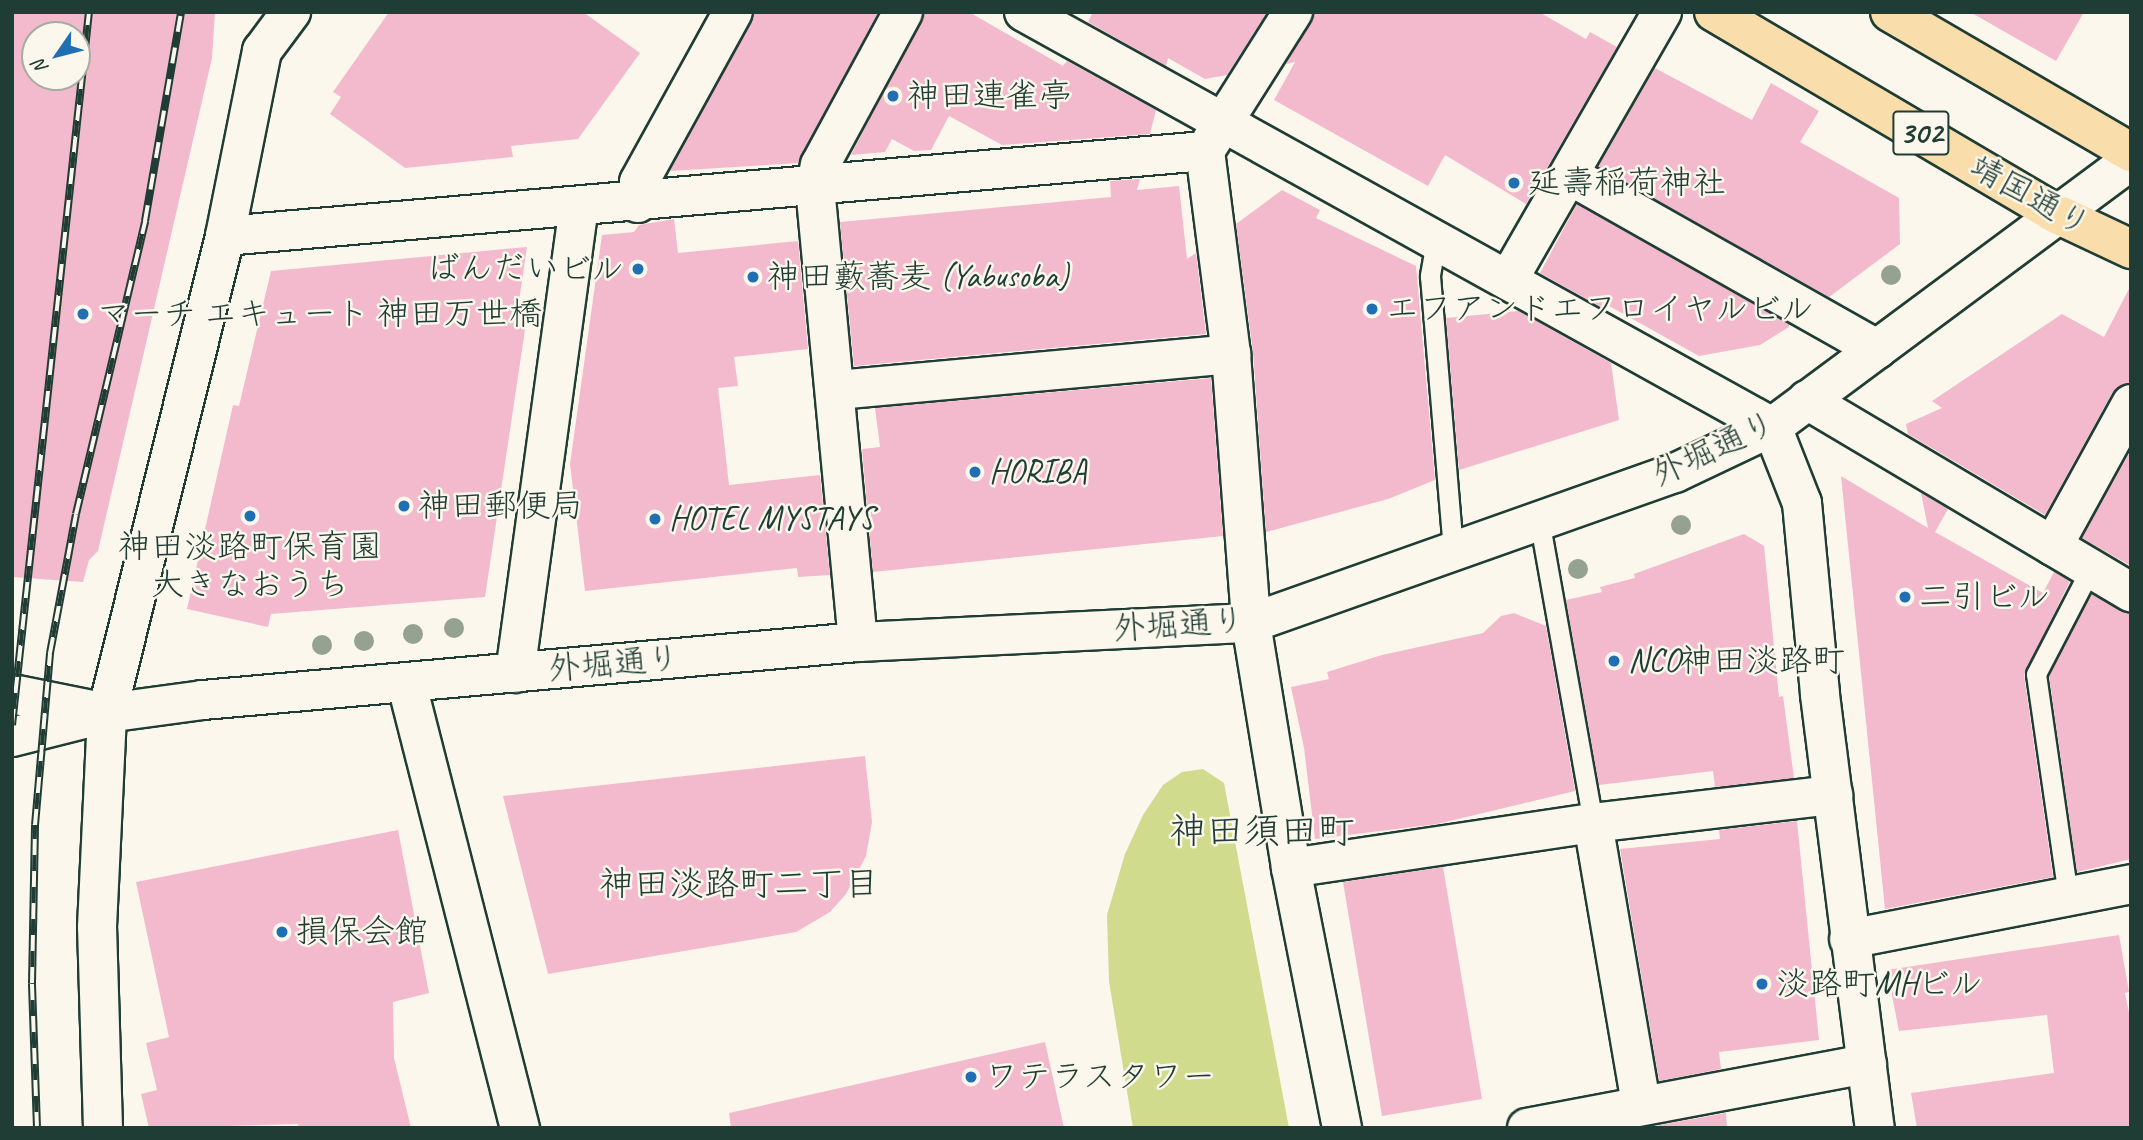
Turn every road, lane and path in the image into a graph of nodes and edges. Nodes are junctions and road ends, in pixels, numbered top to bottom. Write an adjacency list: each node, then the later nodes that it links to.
1 (291, 12): 17 (street)
2 (903, 12): 13 (street)
3 (1024, 12): 9 (street)
4 (1293, 12): 9 (street)
5 (1662, 12): 12 (street)
6 (1714, 12): 16 (main road, 靖国通り / 302)
7 (1890, 12): 10 (main road, 302)
8 (731, 13): 14 (street)
9 (1215, 137): 13 (street); 18 (street); 22 (street)
10 (2131, 152)
11 (2131, 160): 16 (street, 外堀通り)
12 (1569, 175): 20 (street); 21 (street)
13 (815, 187): 14 (street); 23 (street)
14 (638, 203): 15 (street)
15 (579, 207): 17 (street); 34 (street)
16 (2059, 215): 19 (main road, 靖国通り / 302); 21 (street, 外堀通り)
17 (225, 236): 37 (street)
18 (1436, 241): 20 (street); 29 (lane)
19 (2131, 249)
20 (1508, 279): 26 (street)
21 (1877, 349): 24 (street, 外堀通り)
22 (1231, 354): 23 (street); 32 (street)
23 (837, 390): 33 (street)
24 (1807, 400): 26 (street, 外堀通り); 28 (street)
25 (2131, 404): 28 (street)
26 (1772, 427): 27 (street, 外堀通り); 39 (street)
27 (1539, 519): 29 (street, 外堀通り); 40 (lane)
28 (2053, 545): 30 (street)
29 (1453, 550): 32 (street, 外堀通り)
30 (2091, 568): 31 (street); 43 (lane)
31 (2131, 592)
32 (1251, 623): 33 (street, 外堀通り); 41 (street)
33 (858, 642): 34 (street, 外堀通り)
34 (515, 673): 35 (street, 外堀通り)
35 (407, 685): 37 (street, 外堀通り); 48 (street)
36 (12, 694): 37 (street, 外堀通り)
37 (107, 713): 38 (street, 外堀通り); 47 (street)
38 (12, 737)
39 (1833, 795): 40 (street); 44 (street)
40 (1593, 823): 41 (street); 46 (street)
41 (1291, 868): 49 (street)
42 (2129, 894): 43 (street)
43 (2068, 896): 44 (street)
44 (1849, 939): 45 (street)
45 (1867, 1063): 46 (street); 51 (street)
46 (1641, 1105): 50 (street)
47 (103, 1128)
48 (520, 1128)
49 (1342, 1128)
50 (1527, 1128)
51 (1875, 1128)

